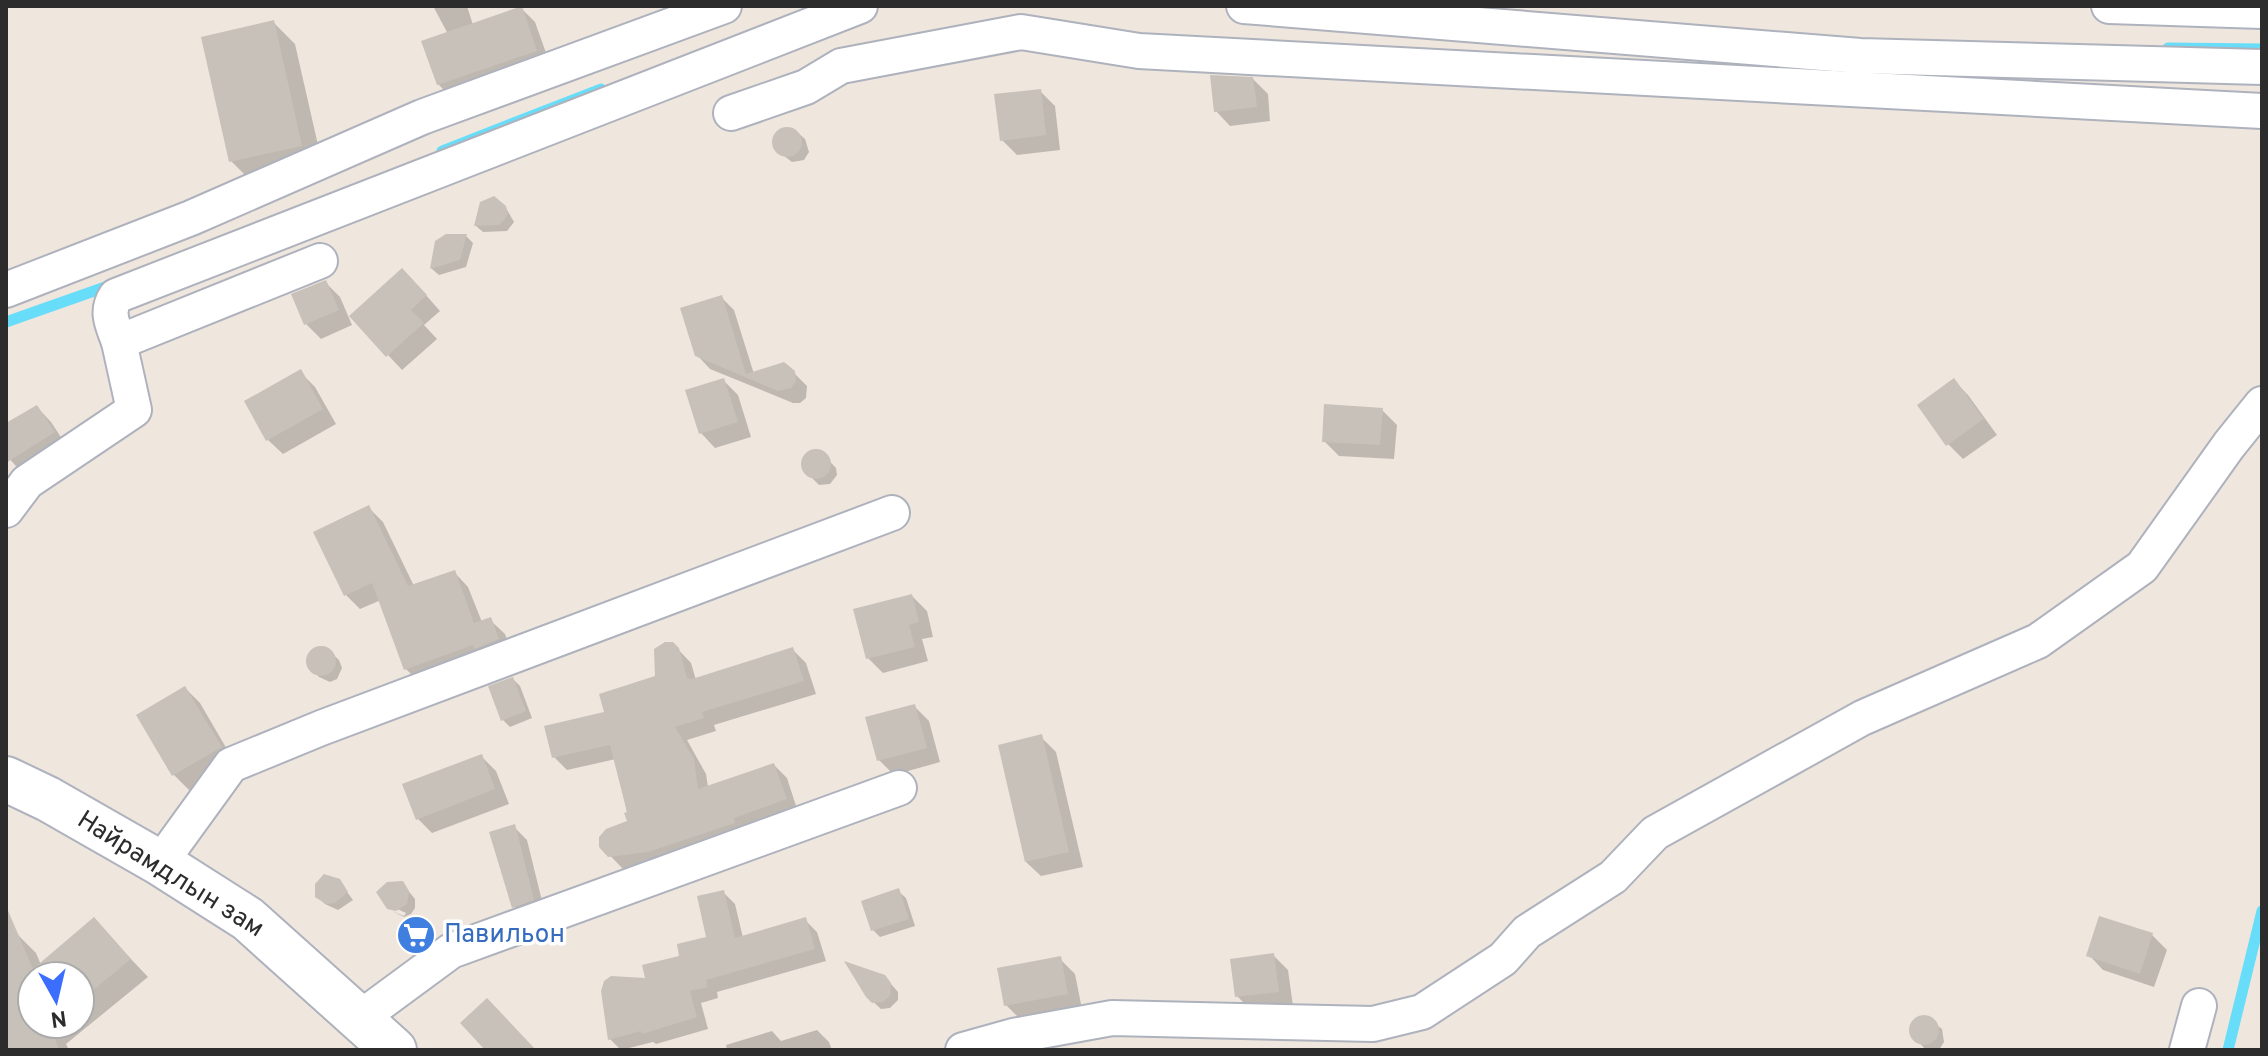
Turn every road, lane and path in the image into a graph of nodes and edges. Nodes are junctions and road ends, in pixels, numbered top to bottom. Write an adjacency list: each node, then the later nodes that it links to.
1 (724, 6): 10 (street)
2 (860, 6): 11 (street)
3 (1244, 6): 6 (street)
4 (2109, 6): 5 (street)
5 (2262, 11)
6 (2262, 67)
7 (2262, 111): 8 (street)
8 (731, 113)
9 (320, 261): 11 (street)
10 (6, 290)
11 (119, 342): 13 (street)
12 (2262, 404): 21 (street)
13 (6, 510)
14 (892, 513): 17 (street)
15 (6, 779): 17 (main road, Найрамдлын зам)
16 (899, 788): 19 (street)
17 (160, 863): 19 (main road, Найрамдлын зам)
18 (2199, 1006): 22 (street)
19 (360, 1018): 20 (main road, Найрамдлын зам)
20 (394, 1050)
21 (963, 1050)
22 (2187, 1050)

